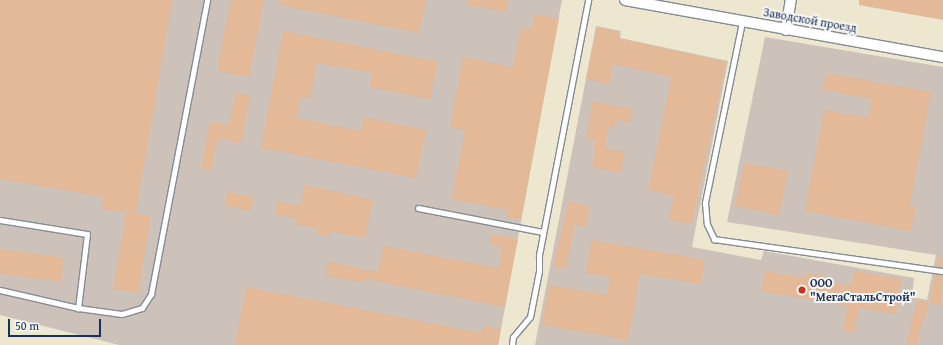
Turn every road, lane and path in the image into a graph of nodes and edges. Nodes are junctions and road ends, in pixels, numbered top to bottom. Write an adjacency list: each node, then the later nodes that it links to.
1 (207, 0): 13 (lane)
2 (588, 0): 10 (lane)
3 (625, 0): 5 (street, Заводской проезд)
4 (791, 0): 6 (street)
5 (742, 22): 6 (street, Заводской проезд); 11 (lane)
6 (786, 30): 7 (street, Заводской проезд)
7 (943, 57)
8 (418, 208): 10 (lane)
9 (0, 220): 13 (lane)
10 (543, 232): 14 (lane)
11 (943, 272)
12 (0, 290): 13 (lane)
13 (78, 308)
14 (512, 345)

